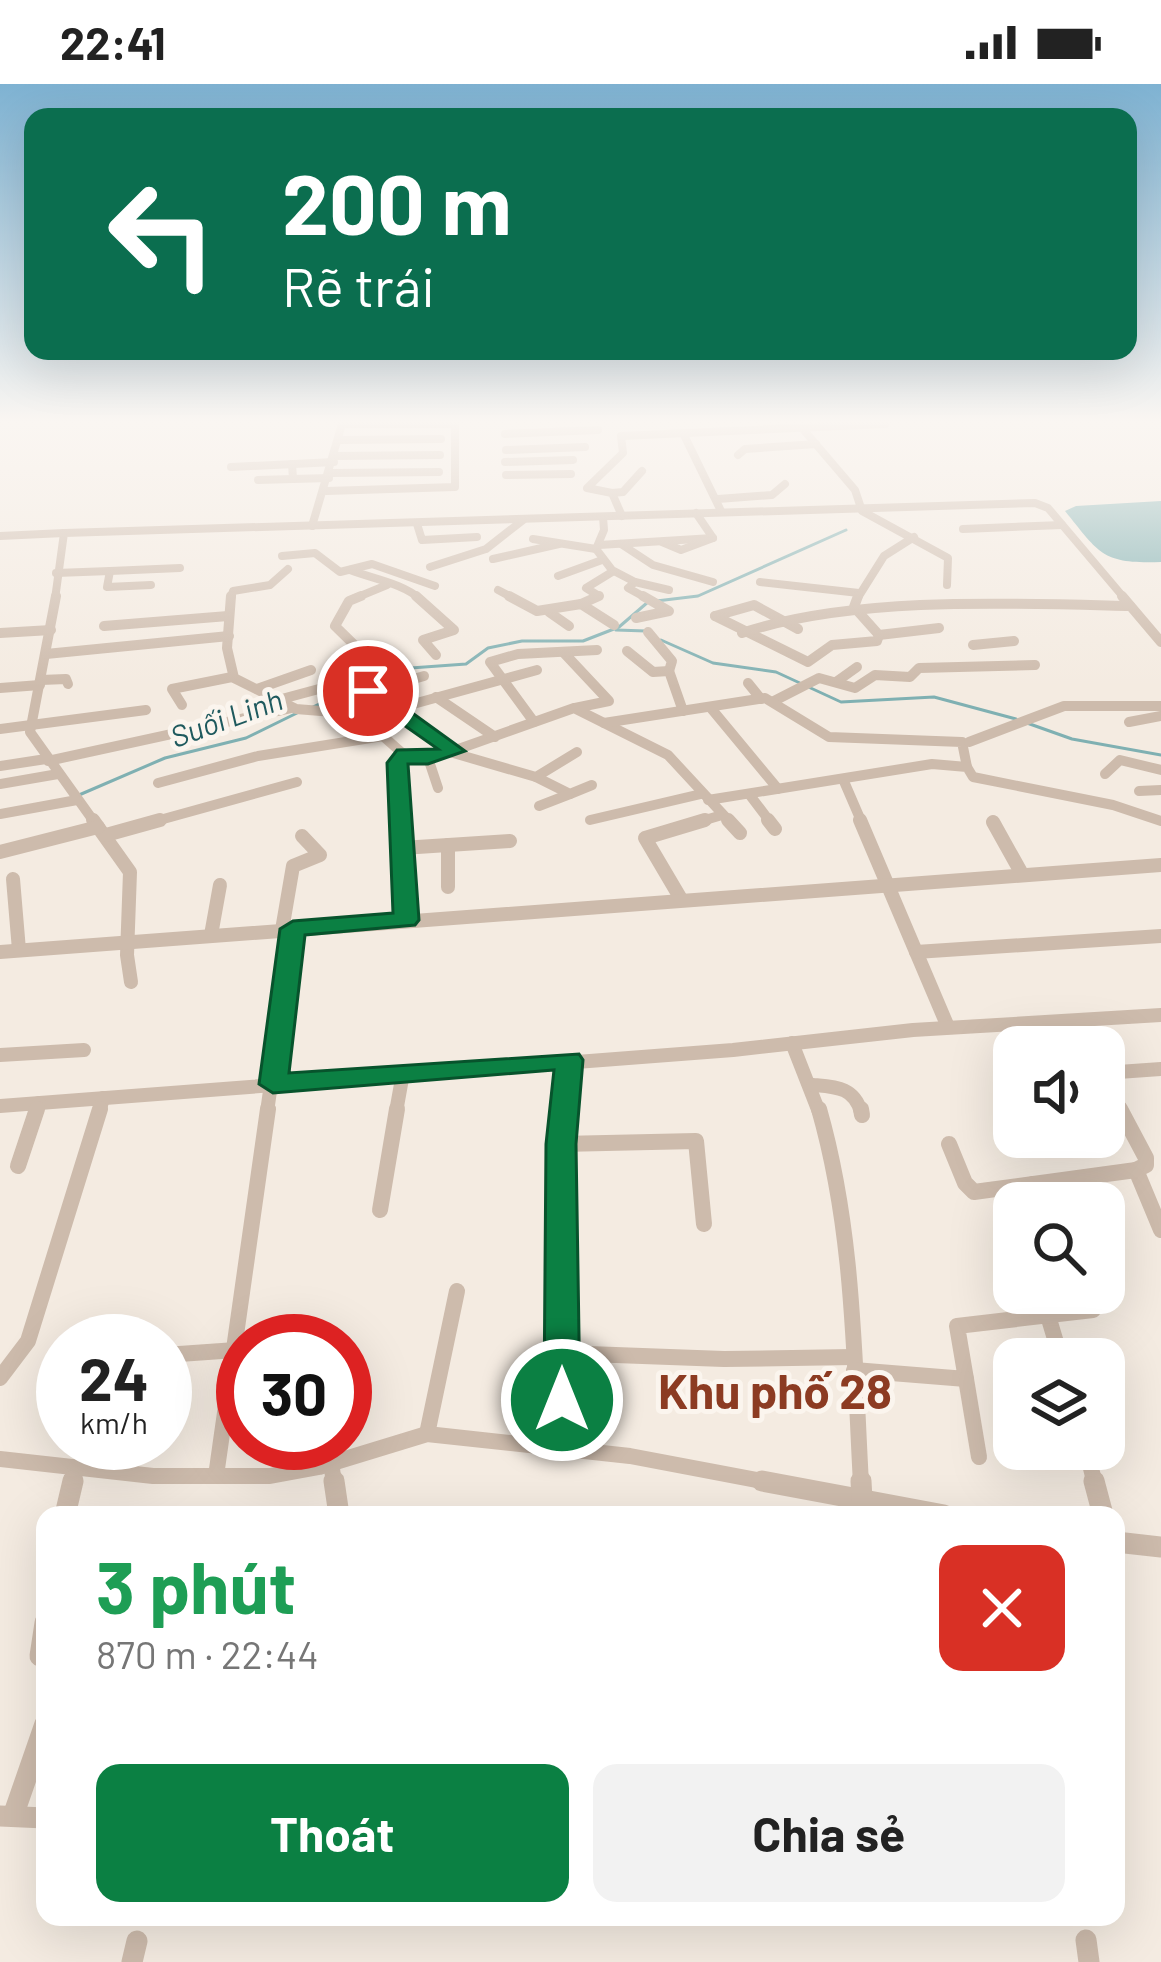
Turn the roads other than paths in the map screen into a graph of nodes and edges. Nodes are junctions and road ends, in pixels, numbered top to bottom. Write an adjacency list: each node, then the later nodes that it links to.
1 (318, 512): 14 (street)
2 (620, 512): 9 (street)
3 (696, 512): 4 (street); 9 (street); 24 (street)
4 (721, 512): 5 (street)
5 (772, 512)
6 (863, 512): 20 (street)
7 (966, 512): 15 (street)
8 (1049, 512): 13 (street)
9 (622, 516): 10 (street)
10 (603, 517): 11 (street); 25 (street)
11 (523, 520): 12 (street); 30 (street)
12 (416, 524): 14 (street); 22 (street)
13 (1061, 525): 15 (street); 49 (street)
14 (312, 526): 17 (street)
15 (982, 528): 16 (street)
16 (963, 529)
17 (64, 533): 18 (street); 36 (street)
18 (0, 536)
19 (477, 537): 22 (street)
20 (914, 537): 43 (street); 47 (street)
21 (533, 539): 23 (street)
22 (422, 540): 26 (street)
23 (560, 544): 25 (street); 28 (street)
24 (621, 544): 25 (street); 40 (street)
25 (597, 547): 29 (street)
26 (423, 555)
27 (282, 556): 33 (street)
28 (493, 559)
29 (602, 560): 35 (street); 37 (street)
30 (430, 567)
31 (181, 568): 34 (street)
32 (288, 569): 54 (street)
33 (350, 570): 42 (street); 44 (street)
34 (110, 571): 36 (street); 41 (street)
35 (612, 572): 38 (street); 48 (street)
36 (56, 573): 62 (street)
37 (558, 577)
38 (635, 582): 46 (street); 51 (street)
39 (760, 582): 47 (street)
40 (713, 583)
41 (152, 585)
42 (387, 585): 75 (street); 94 (street)
43 (947, 585)
44 (435, 586)
45 (498, 590): 52 (street)
46 (669, 590)
47 (860, 592): 53 (street)
48 (581, 604): 52 (street); 57 (street)
49 (1130, 606): 53 (street); 69 (street)
50 (683, 609): 51 (street)
51 (669, 611): 55 (street)
52 (549, 612): 59 (street)
53 (857, 613): 56 (street); 66 (street)
54 (228, 616): 58 (street); 67 (street)
55 (635, 618)
56 (782, 620): 61 (street); 65 (street); 65 (street)
57 (614, 625)
58 (104, 626)
59 (569, 626)
60 (939, 628): 66 (street)
61 (798, 629)
62 (52, 630): 64 (street); 74 (street)
63 (648, 632): 81 (street)
64 (0, 633)
65 (742, 633): 76 (street)
66 (879, 635): 76 (street)
67 (229, 636): 74 (street); 84 (street)
68 (1014, 641): 70 (street)
69 (1161, 642)
70 (973, 645)
71 (597, 650): 73 (street)
72 (627, 651): 81 (street)
73 (564, 653): 85 (street); 100 (street)
74 (46, 654): 87 (street)
75 (436, 655)
76 (808, 662): 82 (street)
77 (1035, 665): 86 (street)
78 (857, 667): 86 (street)
79 (311, 670): 91 (street)
80 (537, 670): 85 (street)
81 (669, 671): 104 (street)
82 (790, 674)
83 (424, 676): 92 (street)
84 (232, 677): 91 (street); 97 (street)
85 (505, 677): 93 (street); 106 (street)
86 (836, 682): 95 (street)
87 (40, 683): 89 (street); 90 (street); 109 (street)
88 (748, 683): 95 (street)
89 (68, 684)
90 (0, 688)
91 (257, 689): 94 (street)
92 (368, 691): 96 (street); 102 (street)
93 (436, 697): 102 (street); 112 (street)
94 (278, 700): 101 (street)
95 (767, 700): 99 (street); 120 (street)
96 (338, 701)
97 (182, 705)
98 (1161, 706): 113 (street)
99 (710, 707): 104 (street); 131 (street)
100 (574, 708): 106 (street); 108 (street)
101 (298, 709): 111 (street); 118 (street)
102 (395, 709): 114 (street)
103 (146, 710): 109 (street)
104 (683, 711): 108 (street)
105 (1161, 716): 107 (street)
106 (534, 722): 112 (street)
107 (1129, 722)
108 (602, 724): 137 (street)
109 (29, 727): 110 (street); 118 (street)
110 (0, 729)
111 (383, 736): 116 (street); 126 (street)
112 (495, 736): 114 (street)
113 (969, 742)
114 (452, 752): 117 (street); 124 (street)
115 (577, 752): 124 (street)
116 (404, 755): 117 (street); 150 (street)
117 (428, 758): 130 (street)
118 (47, 760): 119 (street); 122 (street)
119 (0, 766)
120 (967, 766): 125 (street); 142 (street)
121 (1161, 770): 123 (street)
122 (58, 774): 128 (street); 136 (street)
123 (1105, 774)
124 (536, 777): 134 (street)
125 (843, 779): 131 (street); 156 (street)
126 (158, 782)
127 (297, 782): 145 (street)
128 (0, 784)
129 (592, 785): 134 (street)
130 (438, 788)
131 (778, 789): 135 (street)
132 (1161, 790): 133 (street)
133 (1139, 791)
134 (570, 794): 138 (street)
135 (749, 794): 137 (street); 144 (street)
136 (72, 795): 139 (street); 145 (street)
137 (705, 797): 140 (street); 141 (street)
138 (539, 806)
139 (0, 814)
140 (722, 815): 146 (street); 158 (street)
141 (590, 820)
142 (1161, 821)
143 (993, 822): 153 (street)
144 (775, 829)
145 (102, 831): 151 (street); 163 (street)
146 (740, 833)
147 (302, 836): 160 (street)
148 (509, 841): 149 (street)
149 (448, 845): 150 (street); 157 (street)
150 (402, 848): 159 (street)
151 (0, 852)
152 (1161, 865): 153 (street)
153 (1022, 874): 156 (street)
154 (13, 879): 164 (street)
155 (220, 885): 161 (street)
156 (887, 886): 158 (street); 166 (street)
157 (448, 887)
158 (682, 899): 159 (street)
159 (406, 920): 160 (street)
160 (288, 929): 161 (street); 179 (street)
161 (211, 935): 163 (street)
162 (1161, 936): 166 (street)
163 (127, 942): 164 (street); 167 (street)
164 (19, 950): 165 (street)
165 (0, 952)
166 (916, 952): 171 (street)
167 (131, 982)
168 (1161, 1015): 169 (street)
169 (1072, 1021): 170 (street); 171 (street)
170 (1075, 1026)
171 (948, 1028): 172 (street)
172 (792, 1043): 175 (street); 180 (street)
173 (84, 1050): 174 (street)
174 (0, 1055)
175 (569, 1060): 177 (street); 186 (street)
176 (1161, 1070): 178 (street)
177 (403, 1073): 179 (street); 192 (street)
178 (1125, 1073)
179 (273, 1084): 181 (street); 196 (street)
180 (813, 1085): 184 (street); 201 (street)
181 (103, 1098): 182 (street); 202 (street)
182 (39, 1102): 183 (street); 188 (street)
183 (0, 1106)
184 (862, 1115)
185 (1125, 1116): 189 (street)
186 (561, 1144): 193 (street); 200 (street)
187 (949, 1144): 191 (street)
188 (18, 1166)
189 (1136, 1170): 190 (street); 194 (street)
190 (1048, 1182)
191 (993, 1188)
192 (380, 1210)
193 (704, 1224)
194 (1161, 1230)
195 (457, 1291): 204 (street)
196 (241, 1314)
197 (1073, 1314): 198 (street)
198 (1048, 1319): 199 (street); 203 (street)
199 (1054, 1338)
200 (561, 1353): 201 (street); 206 (street)
201 (853, 1363): 203 (street); 217 (street)
202 (0, 1378)
203 (966, 1379): 207 (street)
204 (427, 1435): 205 (street); 206 (street)
205 (372, 1446)
206 (562, 1446): 217 (street)
207 (979, 1456)
208 (0, 1459): 209 (street)
209 (36, 1464)
210 (76, 1470): 218 (street)
211 (96, 1470): 216 (street)
212 (216, 1470): 216 (street)
213 (305, 1470): 216 (street)
214 (332, 1470): 219 (street)
215 (1091, 1470): 221 (street)
216 (215, 1476)
217 (862, 1500): 220 (street)
218 (67, 1506)
219 (338, 1506)
220 (895, 1506)
221 (1100, 1506)
222 (1125, 1543): 223 (street)
223 (1161, 1547)
224 (36, 1746): 225 (street)
225 (7, 1816)

